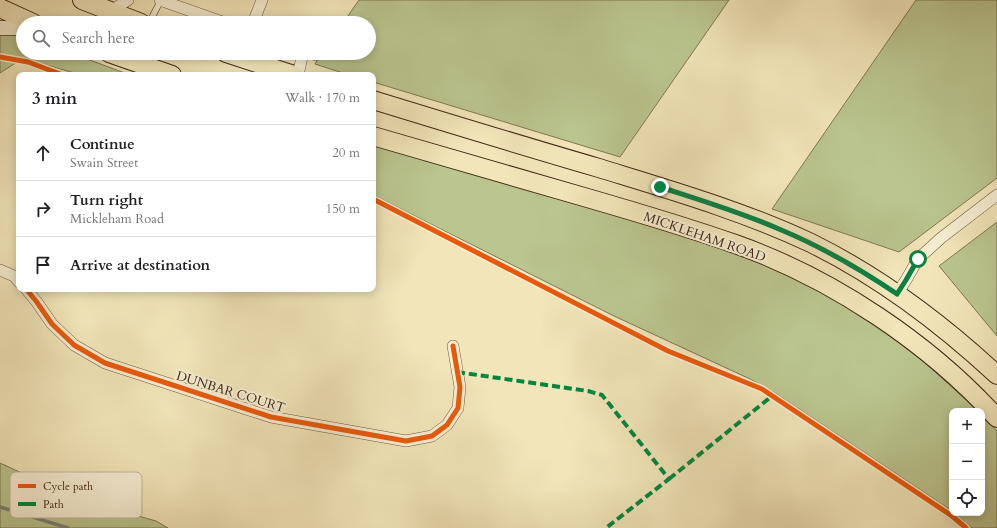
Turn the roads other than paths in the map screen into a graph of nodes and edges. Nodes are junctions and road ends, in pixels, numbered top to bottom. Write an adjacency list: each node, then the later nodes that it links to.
1 (82, 0): 6 (main road)
2 (128, 0): 6 (street)
3 (160, 0): 9 (lane); 10 (street)
4 (262, 0): 11 (street)
5 (0, 8): 7 (main road)
6 (111, 11): 8 (main road)
7 (18, 16)
8 (124, 16)
9 (152, 16)
10 (205, 16)
11 (256, 16)
12 (0, 28): 13 (street)
13 (16, 28)
14 (129, 60): 17 (main road)
15 (248, 60): 18 (main road)
16 (301, 60): 19 (street)
17 (163, 72)
18 (285, 72)
19 (299, 72)
20 (376, 101): 26 (main road)
21 (376, 137): 29 (main road, MICKLEHAM ROAD)
22 (997, 195): 26 (street)
23 (0, 270): 24 (street)
24 (16, 278)
25 (28, 292): 27 (street, DUNBAR COURT)
26 (897, 294): 28 (main road)
27 (453, 346)
28 (997, 375)
29 (997, 418)

